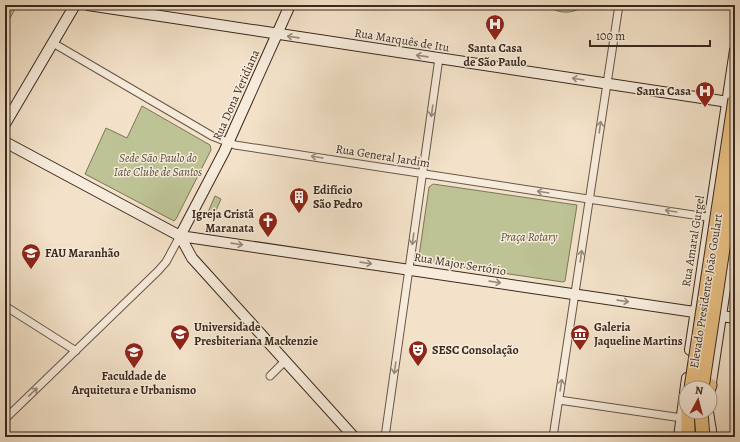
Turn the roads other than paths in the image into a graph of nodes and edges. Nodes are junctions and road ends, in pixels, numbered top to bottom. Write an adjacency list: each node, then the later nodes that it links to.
1 (75, 5): 6 (street)
2 (88, 5): 5 (street, Rua Marquês de Itu)
3 (290, 5): 5 (street, Rua Dona Veridiana)
4 (618, 5): 9 (street)
5 (277, 34): 8 (street, Rua Marquês de Itu, one-way to 5); 13 (street, Rua Dona Veridiana)
6 (53, 43): 11 (street); 13 (street, Rua General Jardim)
7 (735, 50): 10 (street, Rua Amaral Gurgel)
8 (439, 58): 9 (street, Rua Marquês de Itu, one-way to 8); 15 (street, one-way to 15)
9 (606, 84): 10 (street, Rua Marquês de Itu); 16 (street, one-way to 9)
10 (732, 101): 17 (street, Rua Amaral Gurgel); 31 (highway, Elevado Presidente João Goulart, bridge)
11 (5, 124)
12 (5, 142): 19 (street)
13 (228, 143): 15 (street, Rua General Jardim, one-way to 13); 19 (street, Rua Dona Veridiana)
14 (735, 169): 32 (highway, Elevado Presidente João Goulart, bridge)
15 (422, 173): 16 (street, Rua General Jardim, one-way to 15); 22 (street, one-way to 22)
16 (589, 199): 17 (street, Rua General Jardim, one-way to 16); 23 (street, one-way to 16)
17 (710, 217): 18 (street, Rua General Jardim); 25 (street, Rua Amaral Gurgel)
18 (735, 221): 26 (street)
19 (180, 236): 20 (street, Rua Major Sertório); 21 (street); 28 (street)
20 (199, 239): 21 (street); 22 (street, Rua Major Sertório, one-way to 22)
21 (189, 253): 40 (street)
22 (408, 270): 23 (street, Rua Major Sertório, one-way to 23); 41 (street, one-way to 41)
23 (575, 294): 25 (street, Rua Major Sertório, one-way to 25); 34 (street, one-way to 23)
24 (5, 306): 28 (street)
25 (695, 312): 26 (street, Rua Major Sertório); 39 (street, Rua Amaral Gurgel)
26 (721, 316): 27 (street, Rua Major Sertório); 33 (street)
27 (735, 318)
28 (76, 351): 35 (street, one-way to 28)
29 (281, 365): 30 (street)
30 (270, 376)
31 (692, 380)
32 (709, 380)
33 (709, 380)
34 (559, 400): 39 (street); 42 (street)
35 (5, 419)
36 (701, 420): 43 (highway)
37 (702, 420): 44 (highway, bridge)
38 (709, 420): 45 (street)
39 (683, 430)
40 (354, 437)
41 (385, 437)
42 (553, 437)
43 (700, 437)
44 (703, 437)
45 (712, 437)

